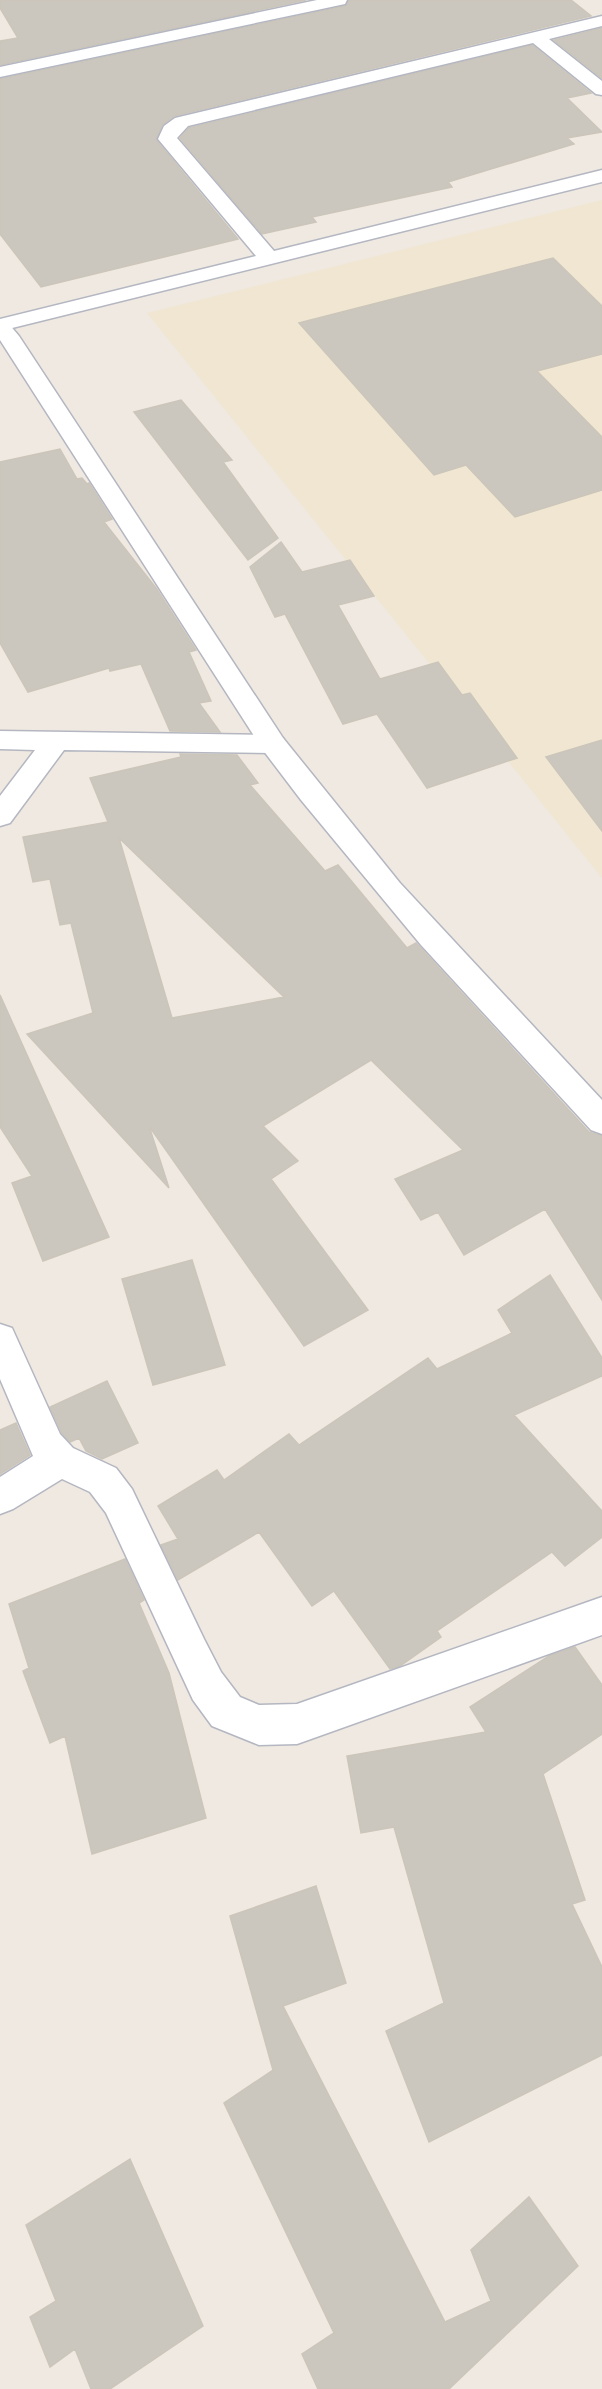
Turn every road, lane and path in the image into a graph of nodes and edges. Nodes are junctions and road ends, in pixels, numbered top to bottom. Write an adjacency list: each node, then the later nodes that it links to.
1 (339, 0): 4 (street)
2 (602, 21): 3 (street)
3 (535, 36): 5 (street); 7 (street)
4 (0, 72)
5 (602, 90)
6 (602, 176): 7 (street)
7 (269, 258): 8 (street)
8 (2, 331): 11 (street)
9 (0, 740): 10 (street)
10 (56, 741): 11 (street); 12 (street)
11 (273, 744): 13 (street)
12 (0, 816)
13 (602, 1121)
14 (0, 1339): 15 (street)
15 (60, 1460): 16 (street); 17 (street)
16 (0, 1497)
17 (602, 1616)

